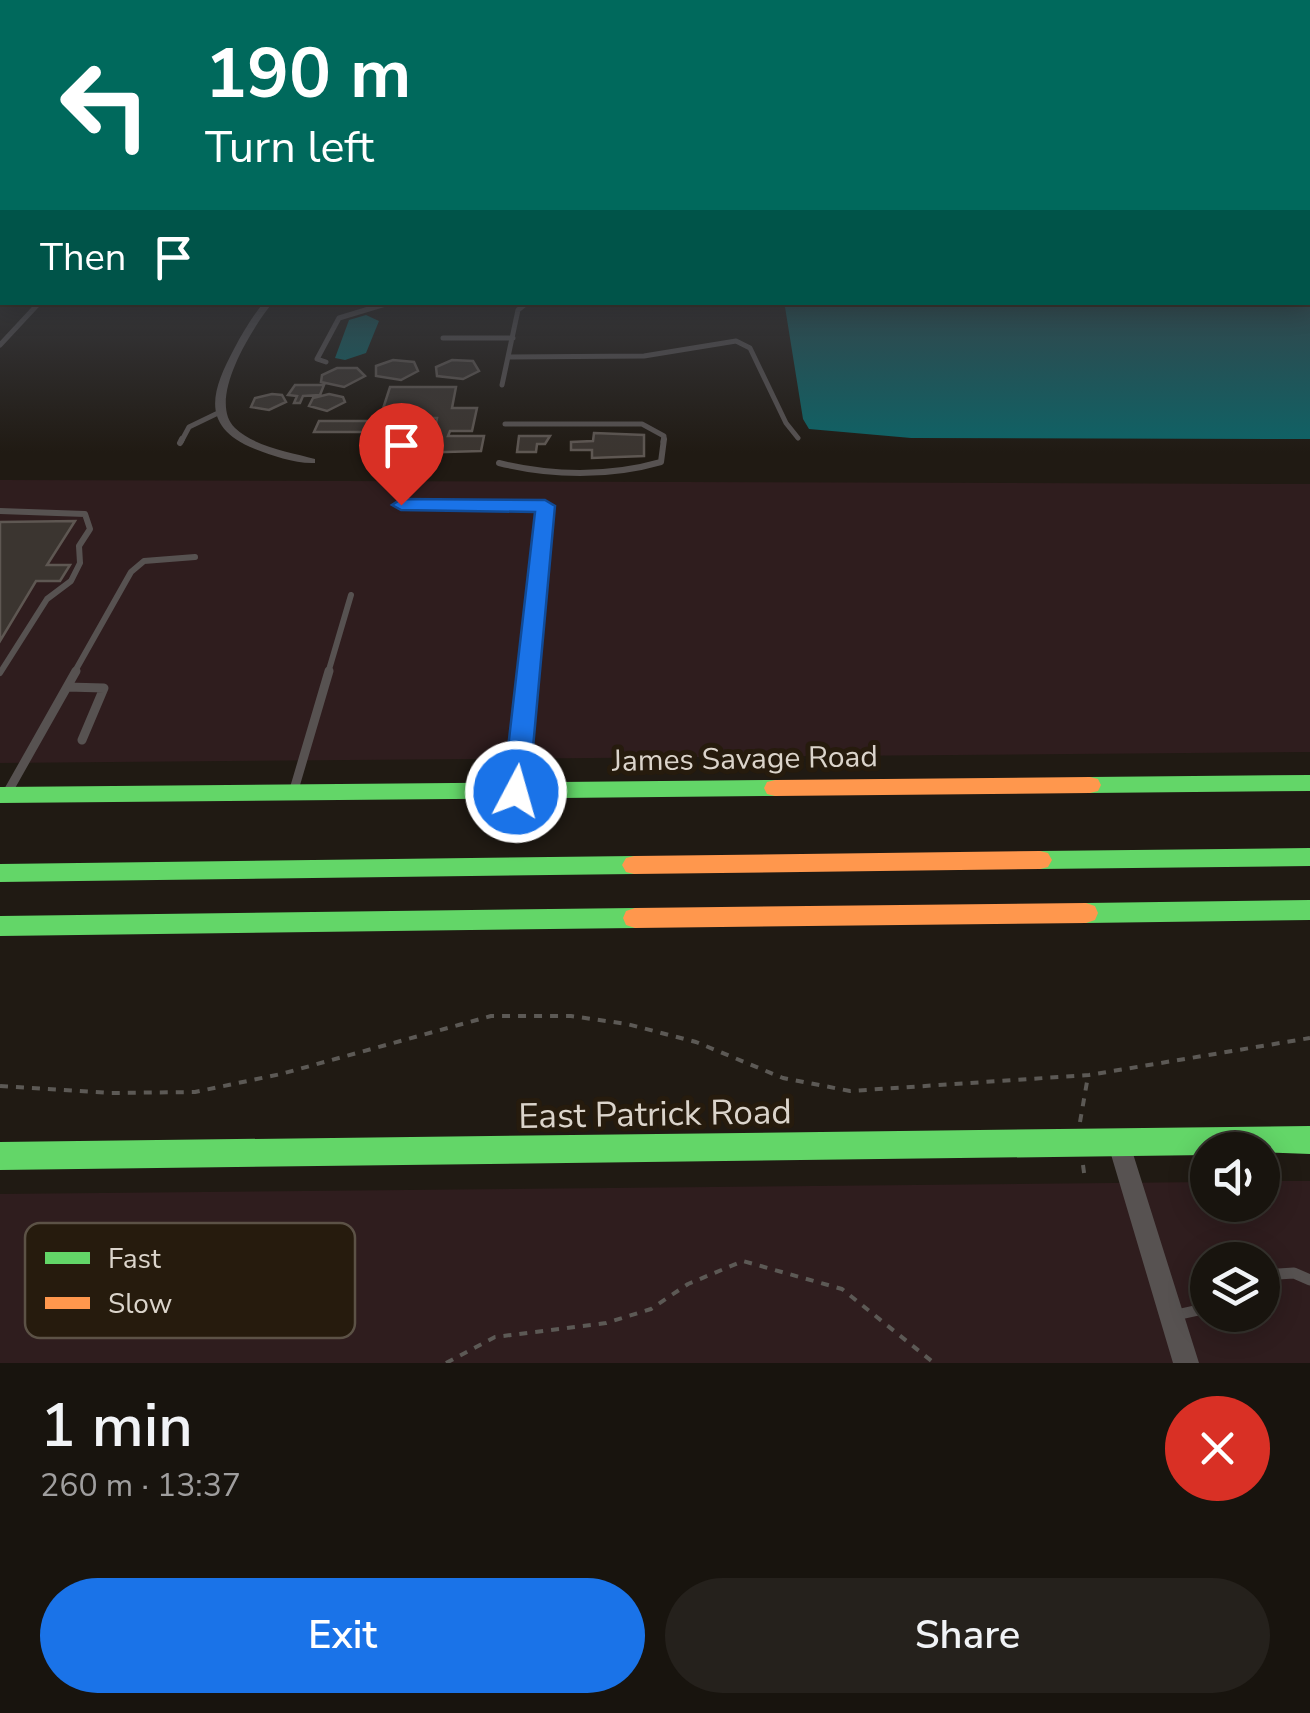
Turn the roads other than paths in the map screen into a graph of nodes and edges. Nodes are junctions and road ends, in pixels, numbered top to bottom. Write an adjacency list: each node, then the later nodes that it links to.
1 (18, 326): 7 (lane)
2 (254, 326): 11 (street)
3 (335, 326): 9 (lane)
4 (515, 326): 6 (lane)
5 (443, 338): 6 (lane)
6 (512, 338): 8 (lane)
7 (0, 345)
8 (508, 357): 10 (lane); 13 (lane)
9 (326, 362)
10 (502, 386)
11 (218, 412): 14 (lane); 15 (street)
12 (506, 424): 16 (lane)
13 (798, 438)
14 (180, 443)
15 (311, 461)
16 (499, 463)
17 (401, 505): 25 (lane)
18 (0, 511): 21 (lane)
19 (195, 557): 22 (lane)
20 (351, 595): 26 (lane)
21 (0, 673)
22 (67, 687): 23 (lane); 27 (lane)
23 (82, 740)
24 (1310, 784): 25 (main road, James Savage Road)
25 (516, 792): 26 (main road, James Savage Road)
26 (293, 793): 27 (main road, James Savage Road)
27 (3, 795)
28 (1310, 857): 29 (main road)
29 (0, 873)
30 (1310, 910): 31 (main road)
31 (0, 926)
32 (1310, 1140): 33 (main road, East Patrick Road)
33 (1118, 1142): 34 (main road, East Patrick Road); 38 (street)
34 (0, 1156)
35 (1280, 1274): 36 (lane)
36 (1310, 1280)
37 (1190, 1312): 38 (lane)
38 (1172, 1315): 39 (street)
39 (1186, 1363)

